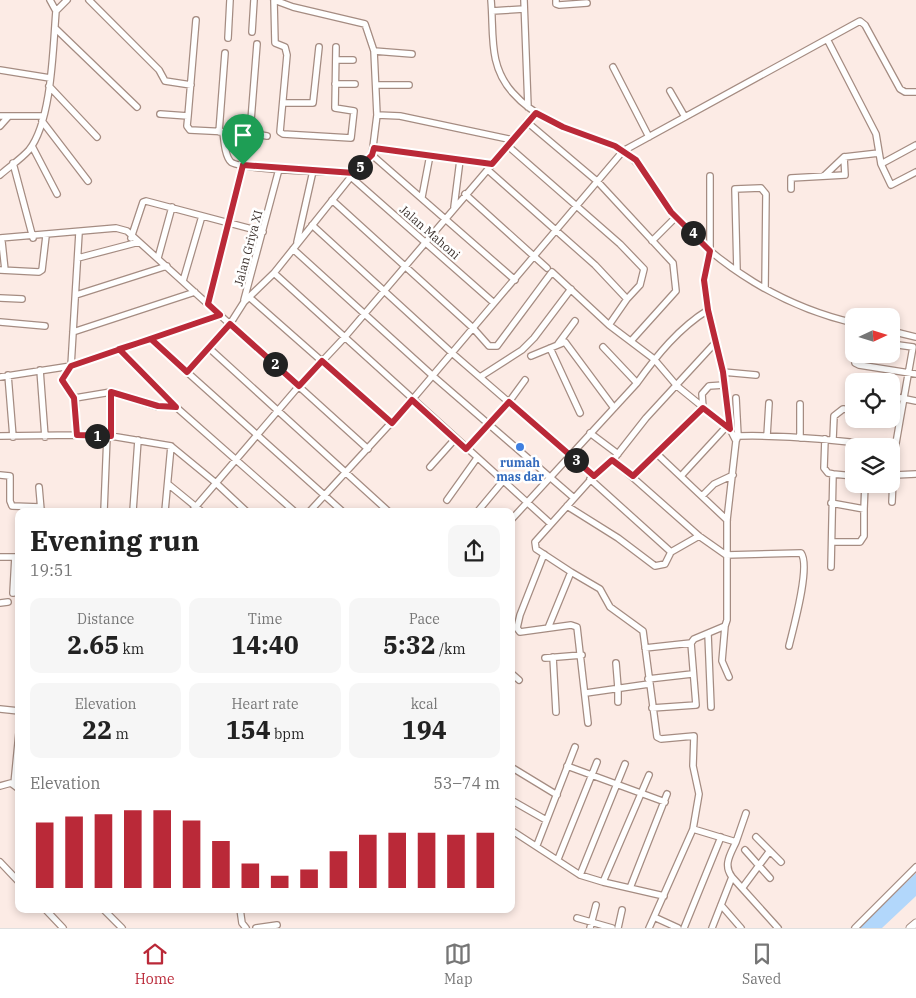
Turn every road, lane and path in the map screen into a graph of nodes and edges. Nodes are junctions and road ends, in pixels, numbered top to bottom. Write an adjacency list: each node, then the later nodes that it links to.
1 (50, 0): 12 (street)
2 (68, 0): 12 (street)
3 (89, 0): 32 (street)
4 (230, 0): 17 (street)
5 (254, 0): 16 (street)
6 (274, 0): 22 (street); 38 (street)
7 (491, 0): 13 (street)
8 (524, 0): 11 (street)
9 (556, 0): 10 (street)
10 (587, 3)
11 (524, 10): 13 (street); 40 (street)
12 (56, 11): 15 (street)
13 (492, 11): 40 (street)
14 (196, 20): 32 (street)
15 (54, 28): 29 (street); 39 (street)
16 (252, 32)
17 (228, 38)
18 (827, 39): 37 (street); 47 (street); 62 (street)
19 (257, 44): 52 (street)
20 (319, 47): 38 (street)
21 (336, 47): 25 (street)
22 (374, 51): 24 (street); 33 (street)
23 (225, 53): 51 (street)
24 (412, 54)
25 (336, 60): 26 (street); 30 (street)
26 (354, 60)
27 (613, 67): 54 (street)
28 (0, 70): 29 (street)
29 (50, 78): 35 (street)
30 (336, 84): 31 (street); 38 (street)
31 (355, 84)
32 (191, 85): 45 (street)
33 (377, 85): 34 (street); 43 (street)
34 (409, 85)
35 (49, 86): 48 (street); 55 (street)
36 (670, 91): 47 (street)
37 (916, 92)
38 (283, 103)
39 (137, 107)
40 (528, 107): 41 (street)
41 (536, 113): 49 (street); 61 (street)
42 (160, 114): 45 (street)
43 (377, 115): 56 (street); 60 (street)
44 (0, 116): 46 (street)
45 (188, 116): 51 (street)
46 (8, 117): 48 (street); 50 (street)
47 (685, 117): 54 (street)
48 (43, 118): 58 (street); 79 (street)
49 (528, 122): 56 (street); 80 (street)
50 (0, 126)
51 (221, 132): 52 (street); 70 (street)
52 (250, 133): 53 (street)
53 (267, 136)
54 (649, 136): 61 (street)
55 (97, 137)
56 (513, 140): 59 (street)
57 (916, 145): 69 (street)
58 (32, 146): 67 (street); 82 (street)
59 (508, 146): 68 (street); 88 (street)
60 (374, 148): 63 (street); 64 (street)
61 (623, 151): 80 (street); 91 (street)
62 (879, 153): 65 (street); 69 (street)
63 (372, 155): 76 (street); 84 (street)
64 (430, 155): 66 (street); 84 (street)
65 (844, 157): 78 (street); 78 (street)
66 (460, 160): 68 (street); 87 (street)
67 (13, 163): 75 (street); 99 (street)
68 (492, 164): 73 (street)
69 (881, 164): 74 (street)
70 (243, 165): 71 (street); 92 (street)
71 (279, 169): 72 (street); 95 (street, Jalan Griya XI)
72 (313, 171): 76 (street); 103 (street)
73 (489, 171): 83 (street); 94 (street)
74 (916, 172)
75 (0, 175)
76 (352, 175): 85 (street); 101 (street, Jalan Mahoni)
77 (710, 176): 104 (street)
78 (824, 176): 81 (street)
79 (88, 181)
80 (598, 182): 88 (street); 102 (street)
81 (791, 190)
82 (57, 194)
83 (465, 194): 87 (street); 105 (street)
84 (422, 197): 90 (street)
85 (332, 200): 93 (street); 109 (street)
86 (172, 207): 89 (street); 98 (street); 107 (street)
87 (454, 207): 90 (street)
88 (577, 207): 94 (street); 124 (street)
89 (202, 216): 92 (street); 115 (street)
90 (446, 217): 101 (street); 114 (street)
91 (676, 217): 102 (street); 104 (street)
92 (230, 223): 95 (street); 127 (street)
93 (312, 225): 103 (street); 118 (street)
94 (556, 230): 105 (street); 124 (street)
95 (263, 232): 125 (street, Jalan Griya XI)
96 (80, 234): 97 (street); 98 (street); 106 (street)
97 (46, 238): 99 (street); 111 (street)
98 (135, 238): 106 (street); 107 (street)
99 (33, 239): 100 (street)
100 (1, 241): 111 (street)
101 (426, 241): 109 (street); 126 (street, Jalan Mahoni)
102 (652, 241): 143 (street)
103 (295, 247): 113 (street); 130 (street)
104 (710, 251): 112 (street); 128 (street)
105 (535, 256): 110 (street); 114 (street)
106 (78, 258): 120 (street)
107 (158, 258): 108 (street)
108 (167, 266): 115 (street); 120 (street)
109 (405, 266): 118 (street); 137 (street)
110 (547, 268)
111 (2, 270)
112 (737, 272): 116 (street); 116 (street)
113 (274, 273): 121 (street); 141 (street)
114 (515, 280): 126 (street)
115 (183, 281): 119 (street)
116 (765, 288): 132 (street)
117 (571, 289): 135 (street); 137 (street); 167 (street)
118 (384, 290): 130 (street); 152 (street)
119 (194, 292): 127 (street); 138 (street)
120 (76, 295): 138 (street)
121 (249, 297): 125 (street); 155 (street)
122 (0, 298): 123 (street)
123 (22, 299)
124 (627, 299): 135 (street)
125 (244, 302): 134 (street)
126 (494, 303): 137 (street)
127 (208, 304): 129 (street)
128 (708, 310): 144 (street); 154 (street)
129 (220, 315): 134 (street); 142 (street)
130 (364, 315): 141 (street); 165 (street)
131 (575, 321): 145 (street)
132 (845, 321)
133 (0, 322): 136 (street)
134 (230, 324): 149 (street); 171 (street)
135 (609, 325): 143 (street)
136 (45, 326)
137 (473, 328): 152 (street)
138 (73, 332): 157 (street)
139 (900, 334): 140 (street)
140 (916, 337)
141 (344, 338): 155 (street); 178 (street)
142 (151, 339): 151 (street); 159 (street)
143 (631, 341): 154 (street)
144 (716, 343): 160 (street); 172 (street)
145 (558, 344): 150 (street); 184 (street)
146 (900, 345): 148 (street)
147 (604, 347): 169 (street)
148 (914, 347): 161 (street)
149 (209, 348): 159 (street); 187 (street)
150 (550, 348): 153 (street); 188 (street)
151 (119, 349): 157 (street); 183 (street)
152 (452, 353): 165 (street); 167 (street)
153 (531, 356)
154 (654, 359): 169 (street); 172 (street)
155 (322, 361): 171 (street); 190 (street)
156 (855, 363): 161 (street)
157 (71, 366): 158 (street); 176 (street)
158 (40, 370): 163 (street); 200 (street)
159 (187, 372): 195 (street)
160 (723, 372): 164 (street); 170 (street)
161 (908, 373): 162 (street); 175 (street)
162 (916, 374)
163 (8, 375): 166 (street); 199 (street)
164 (756, 375)
165 (433, 376): 178 (street); 191 (street)
166 (0, 377)
167 (480, 377): 180 (street)
168 (525, 380): 180 (street)
169 (637, 383): 184 (street)
170 (724, 385): 185 (street); 192 (street)
171 (299, 386): 187 (street); 209 (street)
172 (677, 386): 185 (street); 212 (street)
173 (111, 392): 176 (street); 183 (street); 197 (street)
174 (900, 397): 175 (street)
175 (903, 397): 179 (street); 189 (street)
176 (74, 398): 194 (street)
177 (736, 398): 203 (street)
178 (412, 400): 190 (street); 202 (street)
179 (916, 401)
180 (509, 402): 191 (street); 213 (street)
181 (769, 403): 198 (street)
182 (800, 404): 201 (street)
183 (176, 407): 215 (street)
184 (614, 408): 193 (street)
185 (703, 408): 192 (street); 211 (street)
186 (845, 409): 205 (street)
187 (278, 411): 195 (street); 218 (street)
188 (580, 413)
189 (900, 420)
190 (392, 423): 209 (street)
191 (489, 424): 210 (street); 226 (street)
192 (728, 428): 203 (street); 225 (street)
193 (590, 433): 212 (street); 213 (street)
194 (77, 435): 197 (street); 200 (street)
195 (257, 435): 215 (street); 235 (street)
196 (0, 436): 199 (street)
197 (109, 436): 206 (street); 245 (street)
198 (768, 436): 201 (street); 203 (street)
199 (13, 437): 200 (street)
200 (45, 437)
201 (800, 438): 204 (street)
202 (455, 439): 210 (street); 217 (street)
203 (737, 439): 222 (street)
204 (826, 439): 205 (street); 219 (street)
205 (833, 439): 207 (street)
206 (138, 440): 208 (street); 246 (street)
207 (845, 441)
208 (171, 446): 230 (street); 231 (street)
209 (368, 449): 218 (street)
210 (466, 449): 214 (street)
211 (656, 453): 224 (street); 225 (street)
212 (618, 454): 216 (street)
213 (570, 455): 226 (street); 227 (street)
214 (477, 458): 229 (street); 238 (street)
215 (236, 460): 230 (street); 251 (street)
216 (612, 460): 224 (street); 227 (street)
217 (430, 467)
218 (346, 473): 235 (street); 254 (street)
219 (833, 474): 223 (street); 241 (street)
220 (916, 474): 228 (street)
221 (0, 475): 243 (street)
222 (733, 475): 236 (street); 258 (street)
223 (845, 475)
224 (633, 476): 260 (street)
225 (681, 476): 236 (street)
226 (549, 477): 237 (street); 239 (street)
227 (592, 478): 237 (street); 262 (street)
228 (900, 478)
229 (503, 481): 239 (street); 255 (street)
230 (216, 483): 249 (street); 250 (street)
231 (168, 484): 247 (street); 248 (street)
232 (39, 487): 244 (street)
233 (865, 493): 256 (street)
234 (893, 493): 240 (street)
235 (325, 496): 252 (street); 253 (street)
236 (702, 496): 258 (street)
237 (574, 498): 242 (street)
238 (447, 500)
239 (527, 502): 257 (street); 259 (street)
240 (892, 502)
241 (831, 503): 256 (street); 261 (street)
242 (567, 506): 259 (street); 262 (street)
243 (32, 508)
244 (42, 508)
245 (104, 508)
246 (134, 508)
247 (165, 508)
248 (193, 508)
249 (195, 508)
250 (243, 508)
251 (291, 508)
252 (313, 508)
253 (339, 508)
254 (385, 508)
255 (480, 508)
256 (864, 509): 261 (street)
257 (515, 516)
258 (727, 520): 264 (street)
259 (551, 524): 263 (street)
260 (700, 536): 262 (street); 264 (street)
261 (832, 542): 267 (street)
262 (671, 552)
263 (544, 554): 268 (street); 274 (street)
264 (726, 555): 273 (street); 277 (street)
265 (0, 557): 266 (street)
266 (15, 557)
267 (831, 567)
268 (571, 572): 274 (street); 278 (street)
269 (15, 575): 270 (street)
270 (13, 593)
271 (8, 602): 272 (street)
272 (0, 603)
273 (725, 626): 275 (street); 285 (street)
274 (548, 628): 279 (street)
275 (708, 634): 276 (street); 291 (street)
276 (690, 643): 278 (street); 283 (street)
277 (789, 646)
278 (645, 648): 287 (street)
279 (582, 655): 281 (street); 289 (street)
280 (545, 658): 281 (street)
281 (553, 658): 295 (street)
282 (616, 663): 288 (street)
283 (692, 674): 287 (street); 292 (street)
284 (515, 676): 286 (street)
285 (729, 677)
286 (519, 680)
287 (649, 682): 288 (street); 292 (street)
288 (618, 689): 289 (street); 290 (street)
289 (586, 693): 296 (street)
290 (618, 702)
291 (711, 707)
292 (652, 708): 314 (street)
293 (0, 709): 294 (street)
294 (15, 711)
295 (556, 712)
296 (588, 723)
297 (575, 747): 300 (street)
298 (597, 762): 303 (street)
299 (625, 764): 304 (street)
300 (567, 766): 303 (street); 309 (street)
301 (515, 769): 309 (street)
302 (649, 775): 307 (street)
303 (592, 776): 304 (street); 322 (street)
304 (617, 785): 307 (street); 327 (street)
305 (0, 786): 306 (street)
306 (15, 786)
307 (641, 793): 311 (street); 331 (street)
308 (667, 794): 311 (street)
309 (557, 795): 313 (street)
310 (515, 802): 313 (street)
311 (665, 802): 333 (street)
312 (746, 813): 318 (street)
313 (546, 820): 319 (street)
314 (693, 828): 316 (street); 334 (street)
315 (515, 832): 319 (street)
316 (721, 837): 318 (street); 354 (street)
317 (756, 837): 321 (street)
318 (736, 842): 328 (street)
319 (537, 845): 322 (street)
320 (745, 850): 325 (street)
321 (769, 852): 324 (street); 325 (street)
322 (558, 859): 327 (street)
323 (0, 862): 329 (street)
324 (781, 862)
325 (759, 866): 330 (street); 332 (street)
326 (916, 867): 358 (street)
327 (580, 874): 331 (street)
328 (732, 877): 332 (street); 336 (street)
329 (15, 878)
330 (770, 878)
331 (603, 882): 333 (street)
332 (743, 887): 357 (street)
333 (630, 888): 334 (street)
334 (664, 896): 341 (street)
335 (596, 905): 345 (street)
336 (721, 905): 355 (street); 356 (street)
337 (622, 910): 351 (street)
338 (49, 913): 346 (street)
339 (108, 913): 347 (street)
340 (241, 913): 348 (street)
341 (654, 917): 352 (street); 353 (street)
342 (578, 918): 345 (street)
343 (916, 923): 359 (main road)
344 (277, 925): 349 (street)
345 (591, 925): 350 (street)
346 (63, 928)
347 (122, 928)
348 (246, 928)
349 (256, 928)
350 (612, 928)
351 (618, 928)
352 (650, 928)
353 (678, 928)
354 (684, 928)
355 (712, 928)
356 (741, 928)
357 (778, 928)
358 (855, 928)
359 (910, 928)

